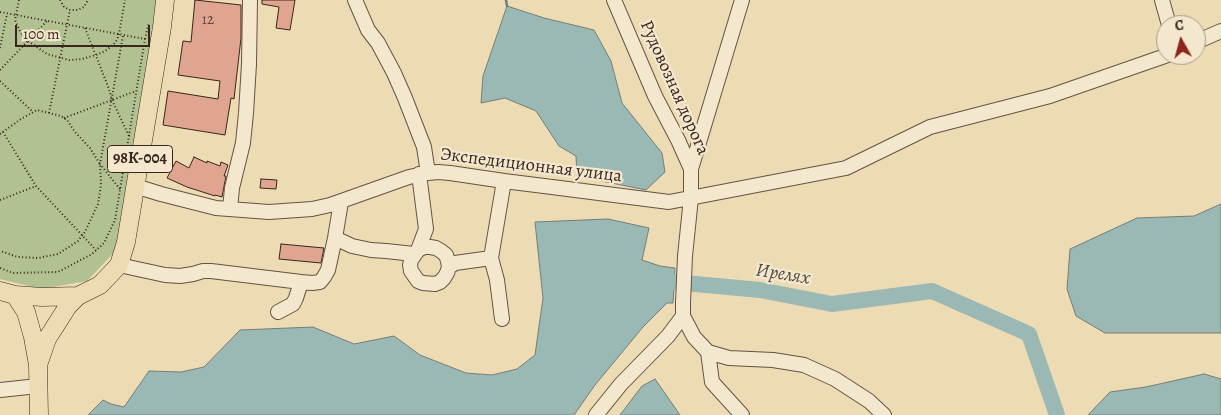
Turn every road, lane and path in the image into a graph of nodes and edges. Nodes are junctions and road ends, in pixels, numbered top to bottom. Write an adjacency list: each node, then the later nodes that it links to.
1 (19, 0): 14 (path)
2 (60, 0): 11 (path)
3 (88, 0): 11 (path)
4 (125, 0): 20 (path)
5 (165, 0): 43 (main road, 98К-004)
6 (250, 0): 47 (street)
7 (355, 0): 40 (street)
8 (614, 0): 39 (street, Рудовозная дорога)
9 (742, 0): 39 (street)
10 (1162, 0): 15 (street)
11 (70, 10): 17 (path)
12 (0, 12): 13 (path)
13 (7, 14): 14 (path); 24 (path)
14 (15, 15): 16 (path); 23 (path)
15 (1166, 15)
16 (48, 21): 17 (path); 23 (path)
17 (67, 25): 18 (path); 26 (path)
18 (85, 28): 20 (path); 25 (path)
19 (1221, 31): 22 (street)
20 (119, 34): 21 (path); 25 (path)
21 (123, 35): 30 (path); 31 (path)
22 (1206, 38)
23 (28, 41): 26 (path); 28 (path)
24 (0, 48)
25 (96, 55): 26 (path); 31 (path)
26 (60, 58): 33 (path)
27 (1156, 58): 44 (street, Экспедиционная улица)
28 (0, 70)
29 (0, 81): 32 (path)
30 (136, 92): 31 (path); 37 (path)
31 (112, 100): 34 (path); 37 (path); 38 (path)
32 (32, 112): 33 (path); 35 (path)
33 (49, 112): 34 (path)
34 (64, 118): 38 (path)
35 (3, 132): 36 (path); 42 (path)
36 (0, 134)
37 (129, 136): 43 (path)
38 (100, 164): 43 (path); 48 (path)
39 (691, 169): 44 (street, Рудовозная дорога)
40 (424, 173): 41 (street, Экспедиционная улица); 46 (street, Экспедиционная улица); 52 (street)
41 (504, 182): 44 (street, Экспедиционная улица); 53 (street)
42 (36, 186): 45 (path); 48 (path)
43 (128, 187): 47 (street, Экспедиционная улица); 51 (path); 54 (main road, 98К-004)
44 (691, 198): 60 (street, Рудовозная дорога)
45 (0, 200)
46 (341, 202): 47 (street, Экспедиционная улица); 49 (street)
47 (230, 209)
48 (82, 236): 50 (path); 51 (path)
49 (335, 238): 52 (street); 57 (street)
50 (0, 250)
51 (96, 250): 56 (path)
52 (416, 252): 55 (street); 55 (street)
53 (491, 258): 55 (street); 62 (street)
54 (119, 265): 57 (street); 59 (main road, 98К-004)
55 (449, 267)
56 (0, 268)
57 (301, 282): 61 (street)
58 (7, 293): 59 (main road, 98К-004); 64 (main road, 98К-004)
59 (78, 296): 64 (main road, 98К-004)
60 (683, 310): 63 (street); 68 (street)
61 (278, 312)
62 (502, 319)
63 (708, 352): 69 (street); 70 (street)
64 (38, 365): 65 (main road, 98К-004)
65 (38, 386): 66 (street); 67 (main road, 98К-004)
66 (0, 390)
67 (39, 415)
68 (596, 415)
69 (742, 415)
70 (884, 415)

